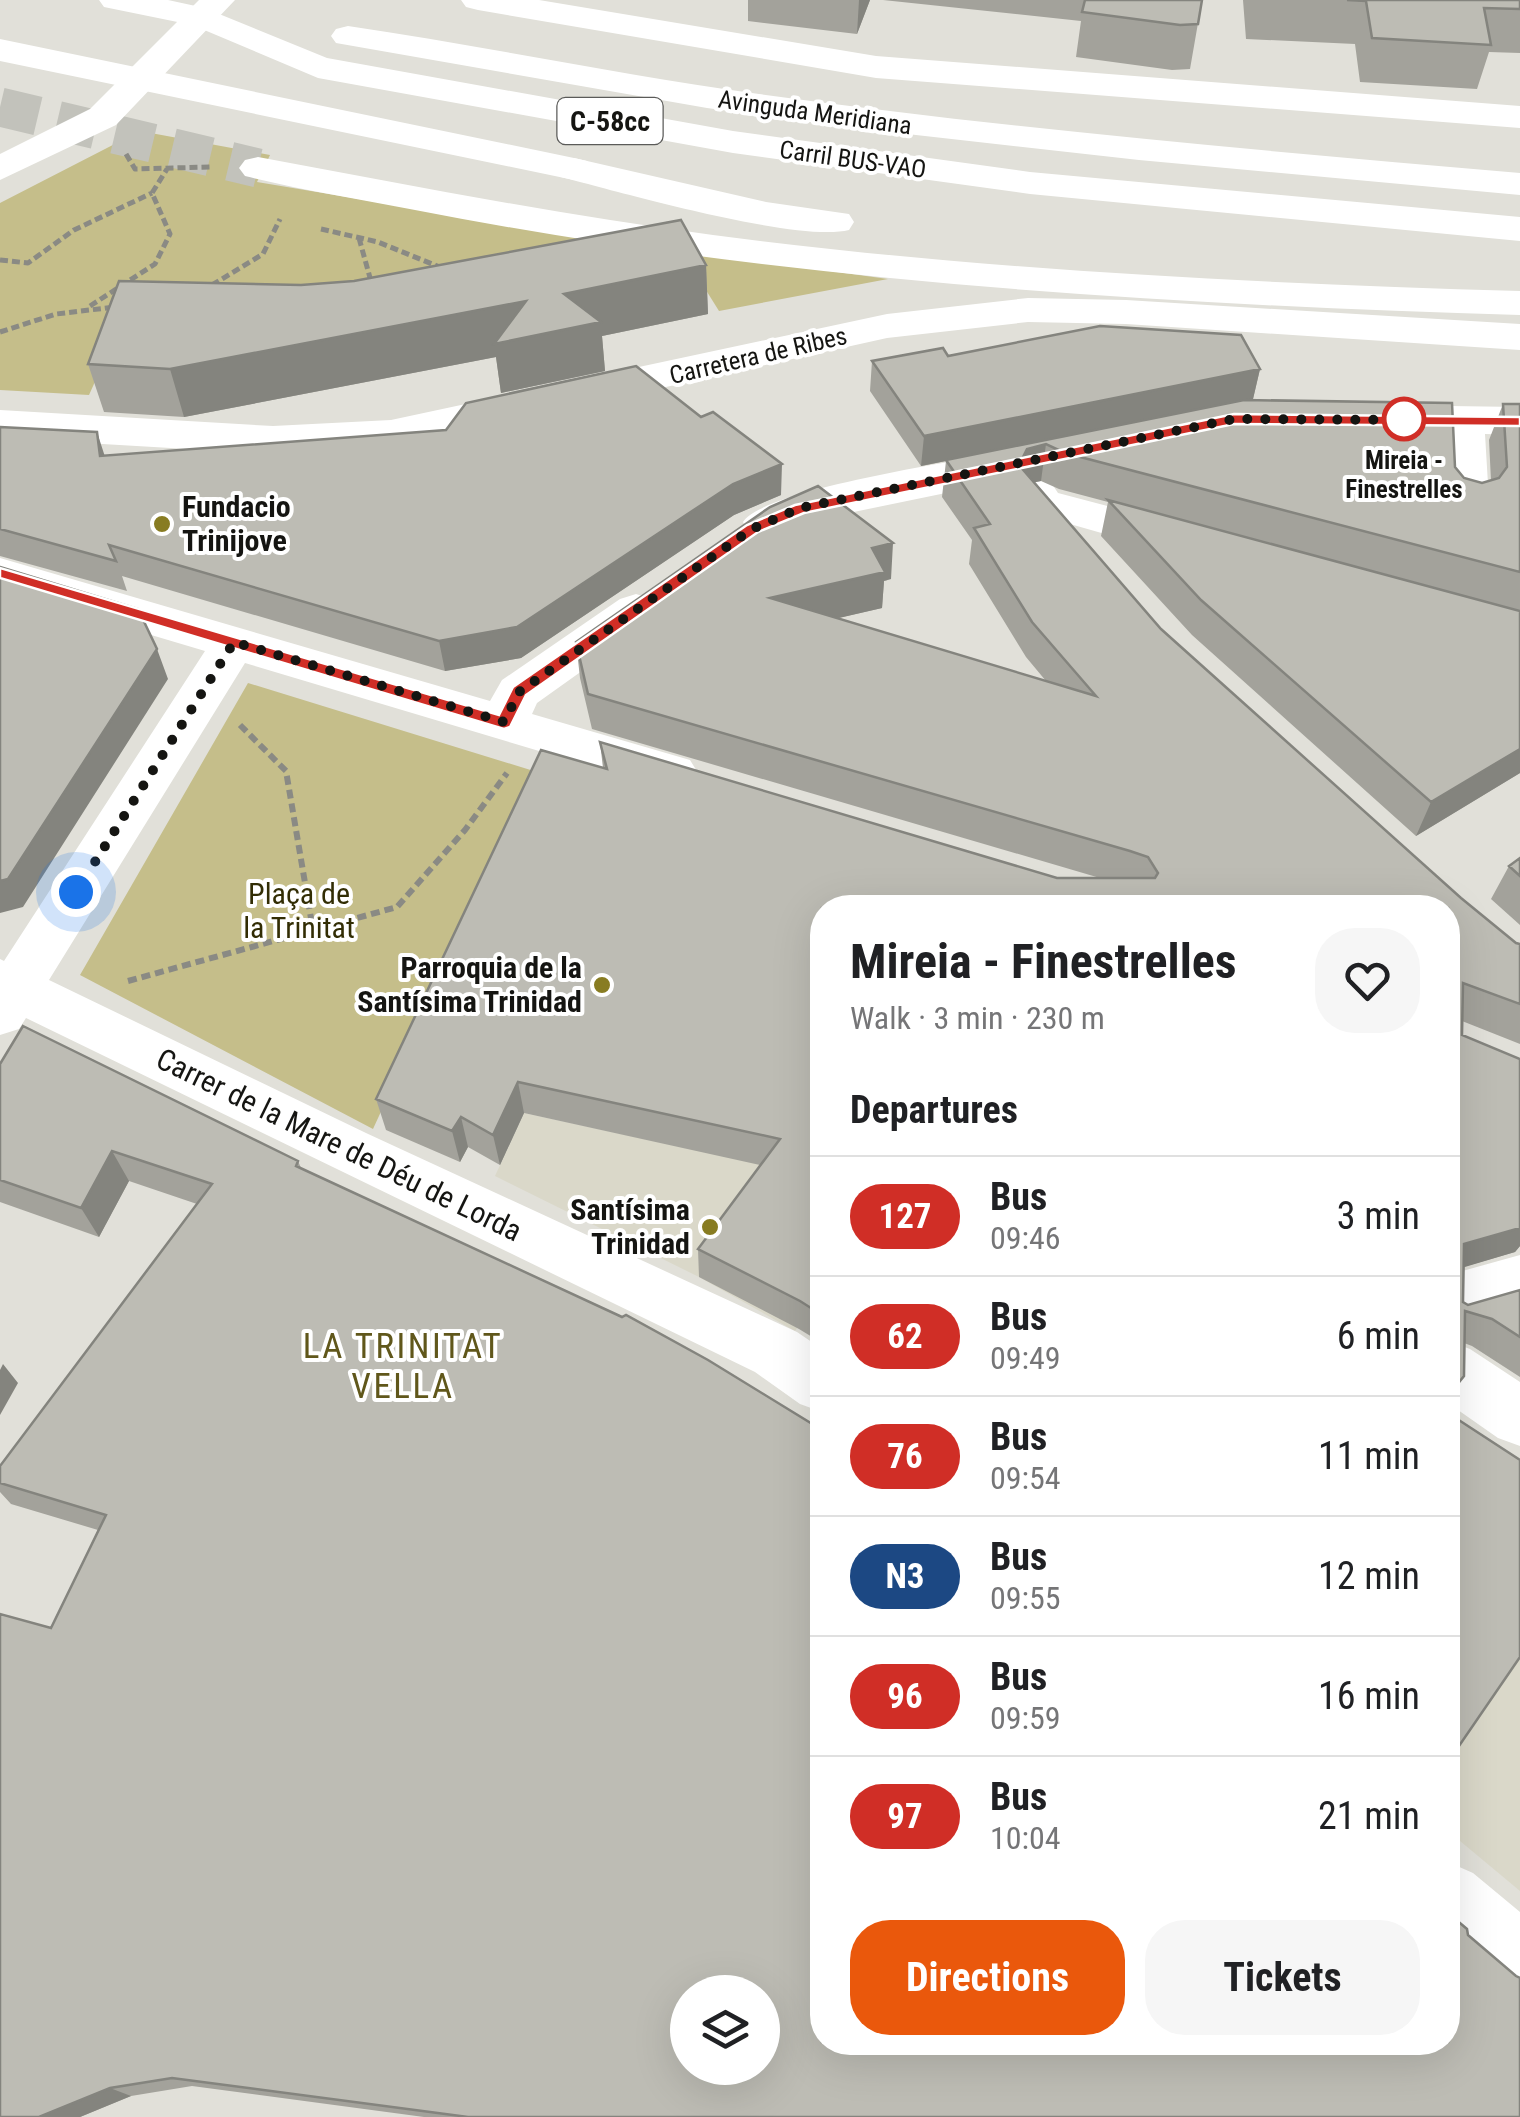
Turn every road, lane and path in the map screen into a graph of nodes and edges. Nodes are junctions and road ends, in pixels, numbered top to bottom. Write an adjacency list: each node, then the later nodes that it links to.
1 (116, 0): 3 (main road, Avinguda Meridiana)
2 (478, 0): 6 (main road, Avinguda Meridiana)
3 (210, 8): 5 (main road); 12 (main road, Avinguda Meridiana); 16 (main road, Carril BUS-VAO / C-58cc)
4 (0, 50): 5 (main road)
5 (139, 80): 10 (main road); 14 (main road)
6 (1520, 117)
7 (125, 152): 11 (path)
8 (213, 167): 11 (path)
9 (258, 168): 22 (main road)
10 (0, 170)
11 (167, 170): 13 (path)
12 (1520, 184)
13 (152, 193): 19 (path); 24 (path)
14 (882, 215): 18 (main road); 22 (main road)
15 (280, 219): 21 (path)
16 (1520, 229)
17 (359, 238): 20 (path)
18 (1520, 258)
19 (0, 260)
20 (372, 288)
21 (206, 289)
22 (1520, 301)
23 (119, 307): 24 (path)
24 (86, 308): 25 (path)
25 (0, 332)
26 (1520, 337): 30 (main road, Carretera de Ribes)
27 (1336, 418): 28 (main road)
28 (1463, 420): 29 (main road); 33 (main road)
29 (1520, 421)
30 (0, 424)
31 (1064, 452): 32 (main road)
32 (1015, 464): 34 (main road); 35 (main road)
33 (1467, 501)
34 (1044, 507): 36 (main road); 37 (main road)
35 (737, 540)
36 (1207, 548)
37 (1096, 564)
38 (0, 574): 40 (main road)
39 (674, 583): 42 (main road)
40 (234, 642): 42 (main road); 47 (main road)
41 (234, 719): 45 (path)
42 (504, 722): 44 (main road)
43 (504, 777): 45 (path)
44 (709, 784)
45 (313, 930): 46 (path)
46 (124, 982)
47 (5, 994): 50 (main road, Carrer de la Mare de Déu de Lorda)
48 (1520, 1282): 49 (main road)
49 (1460, 1299)
50 (810, 1376)
51 (1460, 1377): 52 (main road)
52 (1520, 1418)
53 (1460, 1908): 54 (main road)
54 (1520, 1959)

